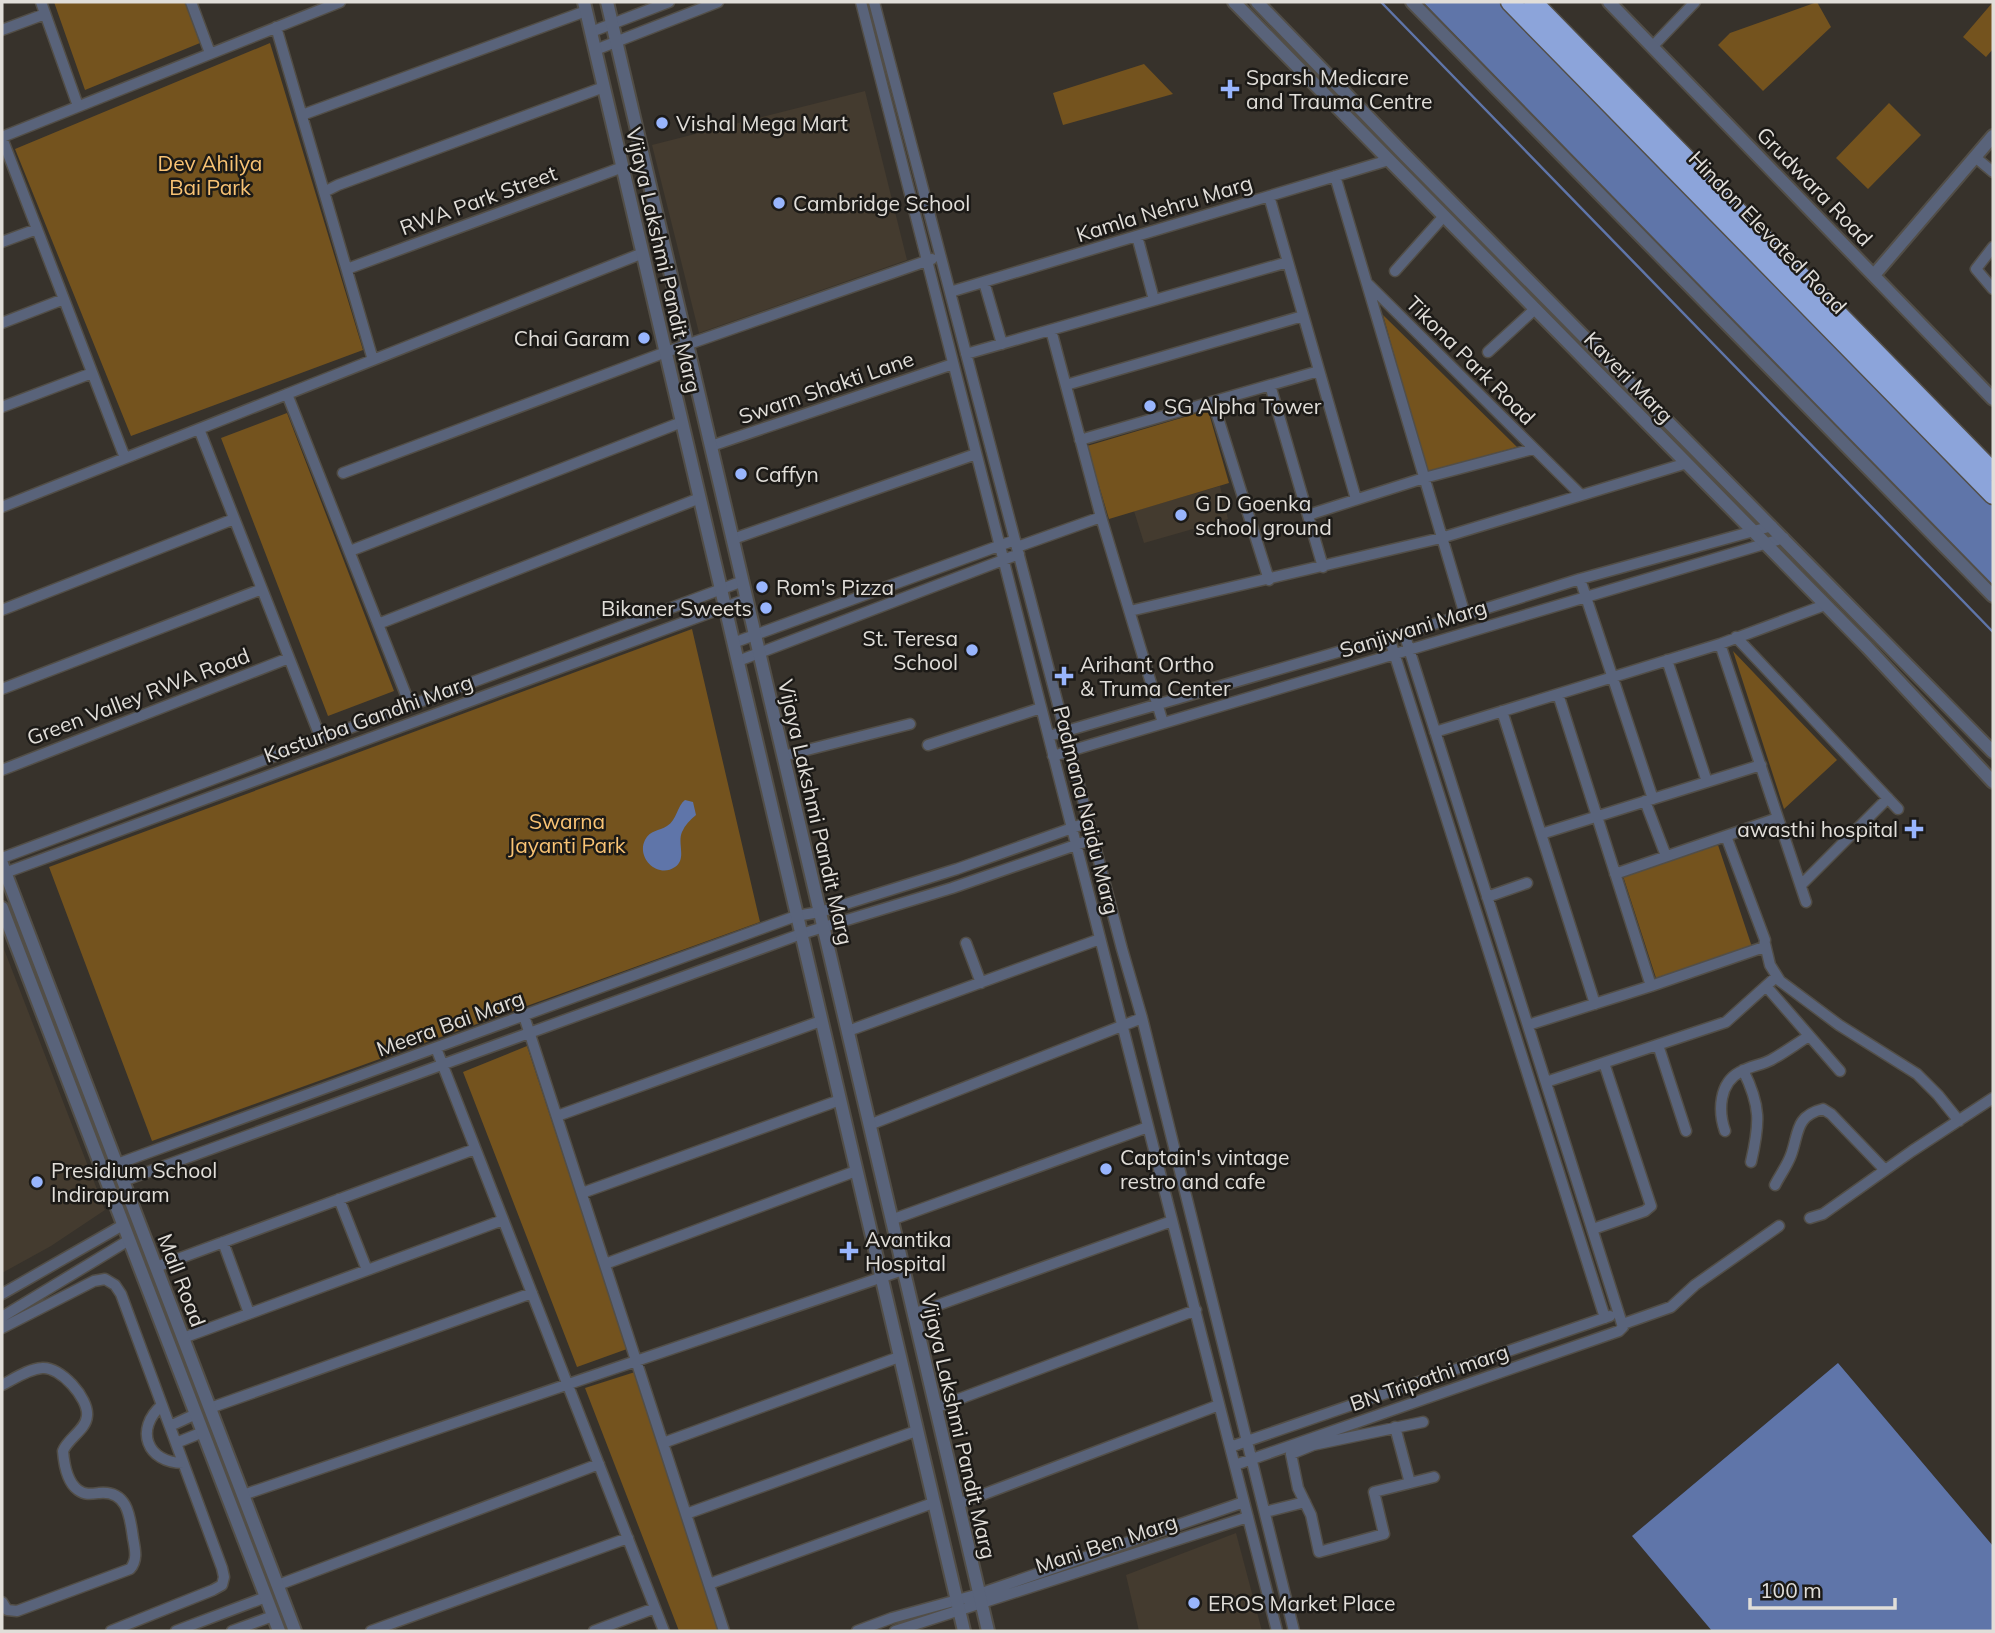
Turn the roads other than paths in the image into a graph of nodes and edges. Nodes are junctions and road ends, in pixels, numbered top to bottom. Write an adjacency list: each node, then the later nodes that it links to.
1 (41, 2): 17 (street)
2 (191, 2): 25 (street)
3 (340, 2): 19 (street)
4 (607, 2): 18 (street, Vijaya Lakshmi Pandit Marg)
5 (669, 2): 18 (street)
6 (718, 2): 22 (street)
7 (861, 2): 45 (street, Padmana Naidu Marg)
8 (874, 2): 44 (street, Padmana Naidu Marg)
9 (1234, 2): 32 (street, Kaveri Marg)
10 (1257, 2): 94 (street, Kaveri Marg)
11 (1412, 2): 110 (street)
12 (1510, 2): 87 (highway, Hindon Elevated Road)
13 (1533, 2): 84 (highway, Hindon Elevated Road)
14 (1609, 2): 23 (street, Grudwara Road)
15 (1695, 2): 23 (street)
16 (585, 6): 21 (street, Vijaya Lakshmi Pandit Marg); 28 (street)
17 (45, 14): 20 (street); 27 (street)
18 (612, 23): 21 (street); 22 (street, Vijaya Lakshmi Pandit Marg)
19 (276, 27): 25 (street); 28 (street)
20 (2, 30)
21 (591, 32): 24 (street, Vijaya Lakshmi Pandit Marg)
22 (617, 42): 24 (street); 60 (street, Vijaya Lakshmi Pandit Marg)
23 (1653, 46): 49 (street, Grudwara Road)
24 (596, 50): 26 (street, Vijaya Lakshmi Pandit Marg)
25 (211, 53): 27 (street)
26 (604, 87): 33 (street, Vijaya Lakshmi Pandit Marg); 36 (street)
27 (78, 106): 30 (street)
28 (302, 115): 36 (street)
29 (1993, 136): 31 (street)
30 (2, 137): 39 (street)
31 (1975, 157): 34 (street); 49 (street)
32 (1389, 160): 35 (street, Kamla Nehru Marg); 38 (street, Kaveri Marg)
33 (622, 167): 43 (street, Vijaya Lakshmi Pandit Marg); 47 (street, RWA Park Street)
34 (1993, 172)
35 (1335, 176): 37 (street, Kamla Nehru Marg); 50 (street, Tikona Park Road)
36 (324, 192): 47 (street)
37 (1269, 196): 40 (street, Kamla Nehru Marg); 46 (street)
38 (1444, 216): 48 (street); 56 (street, Kaveri Marg)
39 (37, 229): 41 (street); 54 (street)
40 (1137, 236): 51 (street, Kamla Nehru Marg); 55 (street)
41 (2, 242)
42 (1993, 247): 52 (street)
43 (643, 253): 62 (street, Vijaya Lakshmi Pandit Marg); 65 (street)
44 (941, 256): 45 (street); 53 (street, Padmana Naidu Marg)
45 (927, 261): 60 (street); 66 (street, Padmana Naidu Marg)
46 (1288, 262): 55 (street); 57 (street)
47 (347, 269): 65 (street)
48 (1395, 271)
49 (1874, 275): 72 (street, Grudwara Road)
50 (1364, 280): 79 (street, Tikona Park Road); 85 (street, Tikona Park Road)
51 (984, 282): 53 (street, Kamla Nehru Marg); 61 (street)
52 (1993, 289)
53 (950, 292): 64 (street, Padmana Naidu Marg)
54 (64, 299): 58 (street); 68 (street)
55 (1154, 300): 59 (street)
56 (1535, 309): 63 (street); 82 (street, Kaveri Marg)
57 (1303, 316): 67 (street); 69 (street)
58 (2, 323)
59 (1051, 330): 61 (street); 69 (street)
60 (687, 344): 62 (street); 78 (street, Vijaya Lakshmi Pandit Marg)
61 (1002, 344): 64 (street)
62 (666, 352): 75 (street, Vijaya Lakshmi Pandit Marg); 83 (street)
63 (1488, 352)
64 (966, 354): 101 (street, Padmana Naidu Marg)
65 (373, 360): 71 (street)
66 (953, 364): 78 (street, Swarn Shakti Lane); 80 (street, Padmana Naidu Marg)
67 (1319, 371): 70 (street); 89 (street)
68 (92, 373): 74 (street); 81 (street)
69 (1066, 385): 77 (street)
70 (1270, 386): 73 (street); 91 (street)
71 (287, 394): 76 (street); 102 (street)
72 (1993, 399)
73 (1213, 402): 77 (street); 106 (street)
74 (2, 407)
75 (682, 422): 88 (street, Vijaya Lakshmi Pandit Marg); 102 (street)
76 (199, 429): 81 (street); 93 (street)
77 (1080, 440): 92 (street)
78 (711, 446): 98 (street, Vijaya Lakshmi Pandit Marg)
79 (1532, 449): 85 (street, Tikona Park Road); 86 (street)
80 (976, 454): 98 (street); 100 (street, Padmana Naidu Marg)
81 (125, 458): 90 (street)
82 (1686, 463): 86 (street); 95 (street, Kaveri Marg)
83 (343, 472)
84 (1993, 472)
85 (1424, 478): 89 (street); 96 (street)
86 (1581, 495): 96 (street)
87 (1993, 495)
88 (700, 498): 109 (street, Vijaya Lakshmi Pandit Marg); 118 (street)
89 (1356, 499): 91 (street)
90 (2, 507)
91 (1308, 515): 104 (street)
92 (1101, 517): 101 (street); 116 (street)
93 (234, 519): 108 (street); 115 (street)
94 (1772, 526): 95 (street, Sanjiwani Marg); 97 (street, Kaveri Marg)
95 (1753, 531): 99 (street, Kaveri Marg); 105 (street, Sanjiwani Marg)
96 (1441, 538): 104 (street); 117 (street)
97 (1784, 538): 99 (street, Sanjiwani Marg); 148 (street, Kaveri Marg)
98 (733, 539): 107 (street, Vijaya Lakshmi Pandit Marg)
99 (1765, 543): 111 (street, Sanjiwani Marg); 113 (street, Kaveri Marg)
100 (999, 545): 101 (street); 103 (street, Padmana Naidu Marg); 120 (street)
101 (1017, 547): 103 (street); 142 (street, Padmana Naidu Marg)
102 (350, 551): 118 (street)
103 (1003, 559): 126 (street); 136 (street, Padmana Naidu Marg)
104 (1323, 567): 106 (street)
105 (1580, 579): 111 (street); 117 (street, Sanjiwani Marg)
106 (1269, 580): 116 (street)
107 (743, 581): 109 (street, Kasturba Gandhi Marg); 112 (street, Vijaya Lakshmi Pandit Marg)
108 (262, 590): 128 (street); 132 (street)
109 (721, 590): 114 (street, Vijaya Lakshmi Pandit Marg); 134 (street, Kasturba Gandhi Marg)
110 (1993, 596)
111 (1584, 597): 125 (street, Sanjiwani Marg); 131 (street)
112 (747, 598): 114 (street, Kasturba Gandhi Marg); 120 (street, Vijaya Lakshmi Pandit Marg)
113 (1825, 605): 122 (street); 154 (street, Kaveri Marg)
114 (725, 607): 123 (street, Vijaya Lakshmi Pandit Marg); 141 (street, Kasturba Gandhi Marg)
115 (2, 610)
116 (1130, 611): 135 (street)
117 (1465, 615): 119 (street, Sanjiwani Marg)
118 (378, 624): 134 (street)
119 (1404, 633): 121 (street, Sanjiwani Marg); 125 (street)
120 (755, 636): 123 (street); 126 (street, Vijaya Lakshmi Pandit Marg)
121 (1389, 637): 127 (street); 135 (street, Sanjiwani Marg)
122 (1736, 637): 124 (street); 155 (street)
123 (733, 643): 130 (street, Vijaya Lakshmi Pandit Marg)
124 (1720, 644): 129 (street); 151 (street)
125 (1409, 650): 127 (street, Sanjiwani Marg); 143 (street)
126 (759, 653): 130 (street); 150 (street, Vijaya Lakshmi Pandit Marg)
127 (1394, 654): 139 (street, Sanjiwani Marg); 240 (street)
128 (289, 658): 145 (street); 152 (street, Green Valley RWA Road)
129 (1667, 660): 131 (street); 153 (street)
130 (738, 661): 176 (street, Vijaya Lakshmi Pandit Marg)
131 (1613, 677): 133 (street); 156 (street)
132 (2, 689)
133 (1558, 694): 137 (street); 158 (street)
134 (410, 705): 138 (street, Kasturba Gandhi Marg)
135 (1157, 705): 139 (street); 142 (street, Sanjiwani Marg)
136 (1041, 708): 144 (street, Padmana Naidu Marg); 146 (street)
137 (1502, 711): 143 (street); 162 (street)
138 (381, 716): 141 (street); 145 (street, Kasturba Gandhi Marg)
139 (1163, 723): 147 (street, Sanjiwani Marg)
140 (910, 724): 150 (street)
141 (388, 731): 168 (street, Kasturba Gandhi Marg)
142 (1065, 732): 144 (street, Sanjiwani Marg); 147 (street, Padmana Naidu Marg)
143 (1435, 732): 172 (street)
144 (1049, 736): 149 (street, Padmana Naidu Marg)
145 (321, 739): 167 (street, Kasturba Gandhi Marg)
146 (928, 745)
147 (1070, 751): 149 (street, Sanjiwani Marg); 160 (street, Padmana Naidu Marg)
148 (1993, 752)
149 (1054, 755): 161 (street, Padmana Naidu Marg)
150 (783, 756): 174 (street, Vijaya Lakshmi Pandit Marg)
151 (1760, 765): 153 (street); 159 (street)
152 (2, 770)
153 (1707, 782): 156 (street)
154 (1993, 782)
155 (1888, 798): 157 (street); 171 (street)
156 (1649, 800): 158 (street); 166 (street)
157 (1898, 809)
158 (1597, 817): 162 (street); 169 (street)
159 (1778, 818): 163 (street); 171 (street)
160 (1088, 822): 161 (street, Meera Bai Marg); 164 (street, Padmana Naidu Marg)
161 (1072, 828): 165 (street, Padmana Naidu Marg); 174 (street, Meera Bai Marg)
162 (1541, 834): 187 (street)
163 (1726, 836): 166 (street); 182 (street)
164 (1093, 839): 165 (street, Meera Bai Marg); 189 (street, Padmana Naidu Marg)
165 (1076, 845): 177 (street, Meera Bai Marg); 180 (street, Padmana Naidu Marg)
166 (1666, 856): 169 (street)
167 (2, 858)
168 (3, 870): 213 (street, Mall Road)
169 (1615, 874): 185 (street)
170 (1527, 883): 172 (street)
171 (1801, 885): 173 (street)
172 (1487, 897): 191 (street)
173 (1806, 902)
174 (820, 912): 176 (street, Meera Bai Marg); 177 (street, Vijaya Lakshmi Pandit Marg)
175 (3, 916): 178 (street, Mall Road)
176 (796, 916): 179 (street, Vijaya Lakshmi Pandit Marg); 188 (street, Meera Bai Marg)
177 (824, 928): 179 (street, Meera Bai Marg); 193 (street, Vijaya Lakshmi Pandit Marg)
178 (7, 934): 224 (street, Mall Road)
179 (801, 934): 190 (street, Vijaya Lakshmi Pandit Marg); 194 (street, Meera Bai Marg)
180 (1100, 939): 184 (street); 192 (street, Padmana Naidu Marg)
181 (966, 943): 184 (street)
182 (1765, 944): 183 (street); 185 (street)
183 (1776, 977): 186 (street); 206 (street)
184 (981, 983): 193 (street)
185 (1651, 986): 187 (street)
186 (1766, 986): 195 (street); 196 (street)
187 (1595, 1004): 191 (street)
188 (524, 1016): 194 (street); 197 (street, Meera Bai Marg)
189 (1142, 1018): 192 (street); 260 (street, Padmana Naidu Marg)
190 (821, 1021): 204 (street, Vijaya Lakshmi Pandit Marg); 205 (street)
191 (1528, 1025): 202 (street)
192 (1123, 1026): 207 (street); 208 (street, Padmana Naidu Marg)
193 (848, 1031): 207 (street, Vijaya Lakshmi Pandit Marg)
194 (530, 1033): 199 (street, Meera Bai Marg); 205 (street)
195 (1809, 1036): 200 (street); 201 (street)
196 (1658, 1045): 198 (street); 209 (street)
197 (436, 1048): 199 (street); 213 (street, Meera Bai Marg)
198 (1604, 1063): 202 (street); 226 (street)
199 (442, 1065): 211 (street); 216 (street, Meera Bai Marg)
200 (1743, 1070): 210 (street); 212 (street)
201 (1840, 1070)
202 (1546, 1082): 226 (street)
203 (1993, 1098): 206 (street)
204 (840, 1100): 215 (street, Vijaya Lakshmi Pandit Marg); 218 (street)
205 (556, 1116): 218 (street)
206 (1959, 1121): 214 (street)
207 (869, 1125): 222 (street, Vijaya Lakshmi Pandit Marg)
208 (1149, 1127): 222 (street); 223 (street, Padmana Naidu Marg)
209 (1686, 1131)
210 (1725, 1131)
211 (475, 1149): 219 (street); 221 (street)
212 (1751, 1162)
213 (117, 1164): 216 (street, Mall Road)
214 (1885, 1170): 217 (street); 220 (street)
215 (856, 1171): 229 (street); 233 (street, Vijaya Lakshmi Pandit Marg)
216 (123, 1181): 230 (street, Mall Road)
217 (1775, 1185)
218 (582, 1193): 229 (street)
219 (340, 1199): 228 (street); 231 (street)
220 (1810, 1218)
221 (503, 1220): 231 (street); 234 (street)
222 (891, 1220): 232 (street, Vijaya Lakshmi Pandit Marg)
223 (1172, 1221): 236 (street, Padmana Naidu Marg); 238 (street)
224 (123, 1225): 227 (street, Mall Road); 235 (street)
225 (1779, 1226): 241 (street)
226 (1593, 1229): 241 (street)
227 (129, 1240): 239 (street); 252 (street, Mall Road)
228 (223, 1242): 230 (street); 237 (street)
229 (605, 1264): 245 (street)
230 (156, 1267): 243 (street, Mall Road)
231 (367, 1270): 237 (street)
232 (903, 1270): 233 (street); 238 (street, Vijaya Lakshmi Pandit Marg)
233 (881, 1277): 244 (street, Vijaya Lakshmi Pandit Marg); 245 (street)
234 (532, 1293): 247 (street); 250 (street)
235 (2, 1294)
236 (1196, 1310): 249 (street, Padmana Naidu Marg); 251 (street)
237 (250, 1313): 243 (street)
238 (913, 1314): 251 (street, Vijaya Lakshmi Pandit Marg)
239 (2, 1317)
240 (1605, 1318): 241 (street); 260 (street)
241 (1620, 1322): 253 (street, BN Tripathi marg)
242 (2, 1328): 248 (street)
243 (183, 1338): 250 (street, Mall Road)
244 (899, 1357): 257 (street, Vijaya Lakshmi Pandit Marg); 262 (street)
245 (636, 1361): 247 (street); 262 (street)
246 (2, 1385): 283 (street)
247 (568, 1385): 266 (street); 270 (street)
248 (162, 1405): 255 (street); 265 (street)
249 (1219, 1405): 263 (street, Padmana Naidu Marg); 274 (street)
250 (210, 1408): 270 (street, Mall Road)
251 (935, 1408): 274 (street, Vijaya Lakshmi Pandit Marg)
252 (196, 1415): 255 (street); 259 (street, Mall Road)
253 (1372, 1417): 258 (street); 264 (street, BN Tripathi marg)
254 (1423, 1422): 256 (street)
255 (170, 1426): 261 (street)
256 (1395, 1427): 258 (street); 269 (street)
257 (916, 1431): 273 (street, Vijaya Lakshmi Pandit Marg); 276 (street)
258 (1377, 1431): 272 (street)
259 (203, 1432): 261 (street); 281 (street, Mall Road)
260 (1248, 1441): 263 (street); 264 (street, Padmana Naidu Marg)
261 (176, 1443): 265 (street)
262 (663, 1443): 276 (street)
263 (1230, 1447): 267 (street, Padmana Naidu Marg)
264 (1252, 1459): 267 (street); 275 (street)
265 (183, 1463): 288 (street)
266 (599, 1464): 278 (street); 280 (street)
267 (1235, 1465): 271 (street)
268 (1434, 1477): 269 (street)
269 (1410, 1483): 272 (street)
270 (243, 1495): 280 (street, Mall Road)
271 (1244, 1502): 277 (street); 282 (street)
272 (1305, 1502): 275 (street)
273 (933, 1503): 279 (street); 284 (street, Vijaya Lakshmi Pandit Marg)
274 (958, 1504): 282 (street, Vijaya Lakshmi Pandit Marg)
275 (1265, 1512): 302 (street)
276 (686, 1514): 279 (street)
277 (1248, 1517): 282 (street, Mani Ben Marg); 301 (street)
278 (628, 1538): 285 (street); 293 (street)
279 (709, 1584): 296 (street)
280 (278, 1585): 292 (street, Mall Road)
281 (266, 1597): 286 (street, Mall Road); 289 (street)
282 (980, 1599): 284 (street, Mani Ben Marg); 300 (street, Vijaya Lakshmi Pandit Marg)
283 (2, 1602)
284 (958, 1604): 287 (street, Mani Ben Marg); 298 (street, Mani Ben Marg); 299 (street, Vijaya Lakshmi Pandit Marg)
285 (655, 1608): 294 (street); 295 (street)
286 (273, 1616): 290 (street); 291 (street, Mall Road)
287 (892, 1618): 297 (street, Mani Ben Marg); 298 (street, Mani Ben Marg)
288 (110, 1631)
289 (176, 1631)
290 (232, 1631)
291 (279, 1631)
292 (296, 1631)
293 (371, 1631)
294 (594, 1631)
295 (664, 1631)
296 (724, 1631)
297 (857, 1631)
298 (895, 1631)
299 (964, 1631)
300 (988, 1631)
301 (1277, 1631)
302 (1294, 1631)

